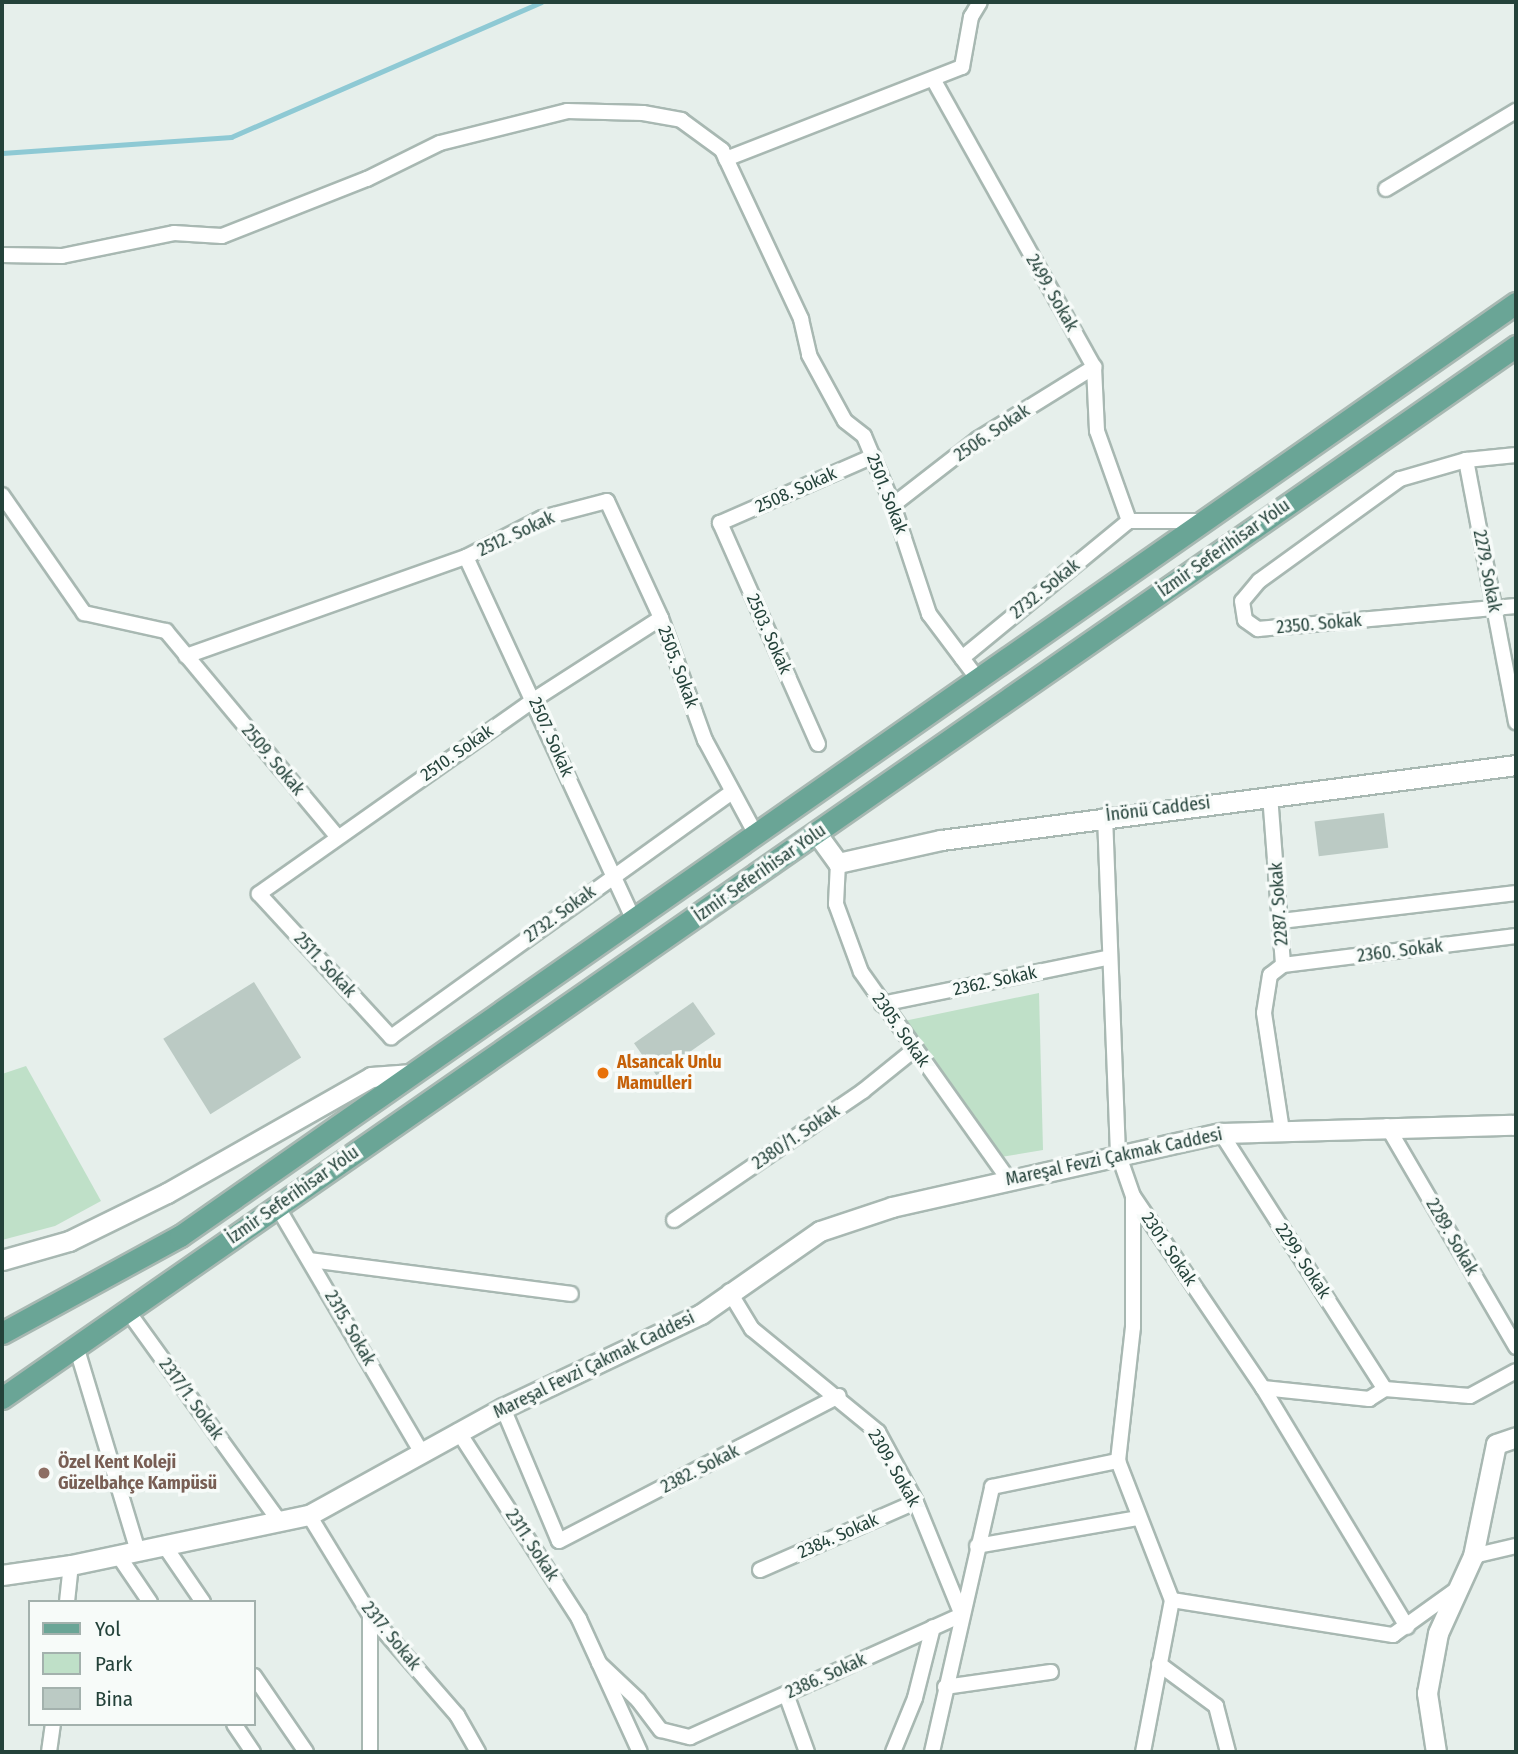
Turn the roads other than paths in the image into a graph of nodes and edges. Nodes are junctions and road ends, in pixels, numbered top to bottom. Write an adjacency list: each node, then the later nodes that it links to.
1 (980, 2): 2 (street)
2 (933, 79): 4 (street); 9 (street, 2499. Sokak)
3 (1516, 111): 5 (street)
4 (726, 159): 6 (street); 11 (street, 2501. Sokak)
5 (1386, 189)
6 (2, 255)
7 (1516, 303): 17 (main road, İzmir Seferihisar Yolu)
8 (1516, 346): 34 (main road, İzmir Seferihisar Yolu)
9 (1094, 367): 15 (street, 2506. Sokak); 16 (street, 2499. Sokak)
10 (1516, 454): 12 (street, 2350. Sokak)
11 (873, 456): 15 (street, 2501. Sokak); 18 (street, 2508. Sokak)
12 (1466, 460): 21 (street, 2279. Sokak); 21 (street, 2350. Sokak)
13 (2, 495): 23 (street, 2509. Sokak)
14 (607, 501): 19 (street, 2512. Sokak); 22 (street, 2505. Sokak)
15 (893, 505): 24 (street, 2501. Sokak)
16 (1129, 521): 17 (street); 24 (street, 2732. Sokak)
17 (1203, 521): 25 (main road, İzmir Seferihisar Yolu)
18 (720, 523): 28 (street, 2503. Sokak)
19 (466, 557): 23 (street, 2512. Sokak); 26 (street, 2507. Sokak)
20 (1516, 606): 21 (street, 2350. Sokak)
21 (1494, 609): 27 (street, 2279. Sokak)
22 (661, 618): 26 (street, 2510. Sokak); 30 (street, 2505. Sokak)
23 (186, 656): 35 (street, 2509. Sokak)
24 (962, 658): 25 (street, 2501. Sokak)
25 (977, 678): 33 (main road, İzmir Seferihisar Yolu)
26 (535, 699): 35 (street, 2510. Sokak); 37 (street, 2507. Sokak)
27 (1516, 722)
28 (818, 744)
29 (1516, 765): 31 (street, İnönü Caddesi)
30 (731, 793): 33 (street, 2505. Sokak); 37 (street, 2732. Sokak)
31 (1270, 795): 32 (street, İnönü Caddesi); 41 (street, 2287. Sokak)
32 (1105, 816): 36 (street, İnönü Caddesi); 43 (street, 2301. Sokak)
33 (754, 831): 40 (main road, İzmir Seferihisar Yolu)
34 (817, 834): 36 (street); 56 (main road, İzmir Seferihisar Yolu)
35 (337, 836): 39 (street, 2510. Sokak)
36 (838, 863): 45 (street, 2305. Sokak)
37 (614, 875): 40 (street, 2507. Sokak); 46 (street, 2732. Sokak)
38 (1516, 893): 41 (street)
39 (259, 894): 46 (street, 2511. Sokak)
40 (633, 918): 48 (main road, İzmir Seferihisar Yolu)
41 (1281, 921): 44 (street, 2287. Sokak)
42 (1516, 936): 44 (street, 2360. Sokak)
43 (1107, 958): 45 (street, 2362. Sokak); 53 (street, 2301. Sokak)
44 (1283, 965): 51 (street, 2287. Sokak)
45 (882, 1004): 47 (street, 2305. Sokak)
46 (391, 1037)
47 (915, 1049): 54 (street, 2305. Sokak); 57 (street, 2380/1. Sokak)
48 (412, 1074): 58 (street); 63 (main road, İzmir Seferihisar Yolu)
49 (1516, 1125): 50 (street, Mareşal Fevzi Çakmak Caddesi)
50 (1388, 1126): 51 (street, Mareşal Fevzi Çakmak Caddesi); 65 (street, 2289. Sokak)
51 (1282, 1130): 52 (street, Mareşal Fevzi Çakmak Caddesi)
52 (1221, 1133): 53 (street, Mareşal Fevzi Çakmak Caddesi); 68 (street, 2299. Sokak)
53 (1118, 1153): 54 (street, Mareşal Fevzi Çakmak Caddesi); 55 (street, 2301. Sokak)
54 (1009, 1180): 60 (street, Mareşal Fevzi Çakmak Caddesi)
55 (1133, 1196): 67 (street, 2301. Sokak); 75 (street)
56 (277, 1206): 59 (street, 2315. Sokak); 62 (main road, İzmir Seferihisar Yolu)
57 (674, 1220)
58 (2, 1259)
59 (310, 1260): 61 (street); 74 (street, 2315. Sokak)
60 (729, 1291): 69 (street, 2309. Sokak); 71 (street, Mareşal Fevzi Çakmak Caddesi)
61 (571, 1294)
62 (127, 1310): 64 (main road, İzmir Seferihisar Yolu); 79 (street, 2317/1. Sokak)
63 (2, 1333)
64 (76, 1346): 70 (main road, İzmir Seferihisar Yolu); 84 (street)
65 (1516, 1347)
66 (1516, 1371): 68 (street)
67 (1263, 1388): 68 (street); 97 (street, 2301. Sokak)
68 (1385, 1389)
69 (839, 1396): 76 (street, 2309. Sokak); 80 (street, 2382. Sokak)
70 (2, 1398)
71 (503, 1408): 72 (street, Mareşal Fevzi Çakmak Caddesi); 80 (street, 2311. Sokak)
72 (458, 1432): 74 (street, Mareşal Fevzi Çakmak Caddesi); 99 (street, 2311. Sokak)
73 (1516, 1437): 86 (street)
74 (421, 1451): 77 (street, Mareşal Fevzi Çakmak Caddesi)
75 (1118, 1461): 78 (street); 82 (street)
76 (916, 1502): 88 (street, 2384. Sokak); 96 (street, 2309. Sokak)
77 (309, 1515): 79 (street, Mareşal Fevzi Çakmak Caddesi); 95 (street, 2317. Sokak)
78 (1138, 1518): 82 (street); 94 (street)
79 (279, 1521): 81 (street, Mareşal Fevzi Çakmak Caddesi)
80 (559, 1541)
81 (164, 1545): 84 (street, Mareşal Fevzi Çakmak Caddesi); 93 (street)
82 (977, 1546): 96 (street)
83 (1516, 1546): 86 (street)
84 (138, 1551): 85 (street, Mareşal Fevzi Çakmak Caddesi)
85 (118, 1555): 87 (street, Mareşal Fevzi Çakmak Caddesi); 92 (street)
86 (1473, 1556): 90 (street)
87 (71, 1565): 89 (street, Mareşal Fevzi Çakmak Caddesi); 91 (street)
88 (761, 1570)
89 (2, 1575)
90 (1460, 1586): 97 (street); 118 (street)
91 (67, 1600)
92 (149, 1600)
93 (202, 1600)
94 (1172, 1600): 97 (street); 100 (street)
95 (370, 1615): 110 (street); 111 (street, 2317. Sokak)
96 (962, 1615): 98 (street, 2386. Sokak); 103 (street)
97 (1407, 1627)
98 (933, 1628): 104 (street, 2386. Sokak); 114 (street)
99 (599, 1663): 104 (street, 2386. Sokak); 112 (street, 2311. Sokak)
100 (1160, 1664): 116 (street); 117 (street)
101 (1051, 1672): 103 (street)
102 (256, 1679): 109 (street)
103 (945, 1687): 115 (street)
104 (786, 1694): 113 (street)
105 (53, 1726): 107 (street)
106 (235, 1726): 108 (street)
107 (49, 1752)
108 (253, 1752)
109 (306, 1752)
110 (370, 1752)
111 (478, 1752)
112 (640, 1752)
113 (807, 1752)
114 (893, 1752)
115 (932, 1752)
116 (1143, 1752)
117 (1228, 1752)
118 (1436, 1752)

